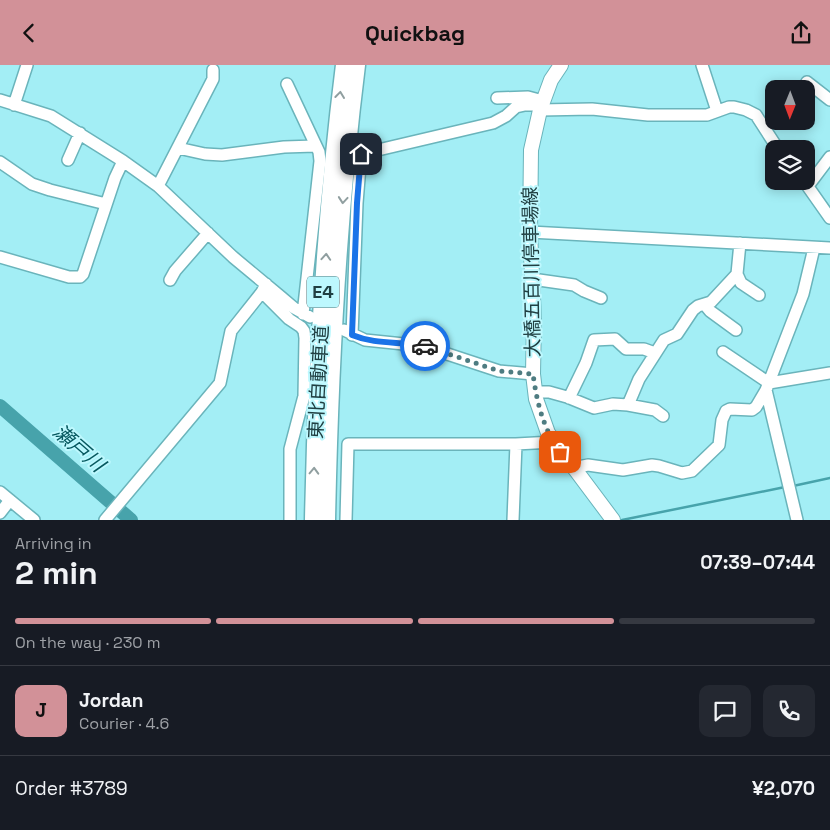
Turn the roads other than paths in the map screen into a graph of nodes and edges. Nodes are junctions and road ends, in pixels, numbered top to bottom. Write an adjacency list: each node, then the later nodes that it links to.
1 (27, 65): 12 (street)
2 (344, 65): 61 (highway, 東北自動車道 / E4, one-way to 2)
3 (357, 65): 62 (highway, 東北自動車道 / E4, one-way to 62)
4 (561, 65): 13 (main road, 大橋五百川停車場線)
5 (702, 65): 14 (street)
6 (213, 70): 18 (street)
7 (287, 84): 17 (street)
8 (815, 89): 11 (street)
9 (497, 98): 13 (street)
10 (0, 100): 12 (street)
11 (830, 100)
12 (14, 105): 15 (street)
13 (541, 105): 14 (street); 28 (main road, 大橋五百川停車場線); 45 (street)
14 (717, 111): 16 (street)
15 (80, 133): 20 (street); 21 (street)
16 (772, 140)
17 (315, 146): 18 (street); 37 (street)
18 (178, 148): 24 (street)
19 (830, 157): 23 (street)
20 (68, 160)
21 (123, 161): 24 (street); 26 (street)
22 (0, 162): 26 (street)
23 (815, 174)
24 (158, 186): 29 (street)
25 (810, 190): 27 (street)
26 (106, 204): 33 (street)
27 (830, 218)
28 (530, 232): 30 (street); 35 (main road, 大橋五百川停車場線)
29 (208, 233): 36 (street); 37 (street)
30 (740, 243): 31 (street); 34 (street)
31 (814, 247): 32 (street); 46 (street)
32 (830, 248)
33 (0, 257)
34 (737, 274): 38 (street); 40 (street)
35 (532, 279): 39 (street); 45 (main road, 大橋五百川停車場線)
36 (170, 280)
37 (264, 288): 57 (street); 60 (street)
38 (759, 295)
39 (601, 298)
40 (705, 305): 41 (street); 43 (street)
41 (736, 330)
42 (723, 352): 46 (street)
43 (655, 353): 48 (street); 49 (street)
44 (830, 373): 46 (street)
45 (533, 374): 47 (main road, 大橋五百川停車場線)
46 (767, 386): 53 (street); 65 (street)
47 (535, 392): 48 (street); 51 (main road, 大橋五百川停車場線)
48 (569, 397): 49 (street)
49 (628, 405): 50 (street)
50 (663, 416)
51 (553, 442): 52 (street); 53 (main road, 大橋五百川停車場線)
52 (516, 444): 63 (street); 64 (street)
53 (573, 468): 58 (main road, 大橋五百川停車場線)
54 (0, 492): 55 (street)
55 (10, 500): 56 (street); 59 (street)
56 (0, 513)
57 (112, 514)
58 (612, 519)
59 (34, 520)
60 (290, 520)
61 (313, 520)
62 (326, 520)
63 (346, 520)
64 (512, 520)
65 (797, 520)

